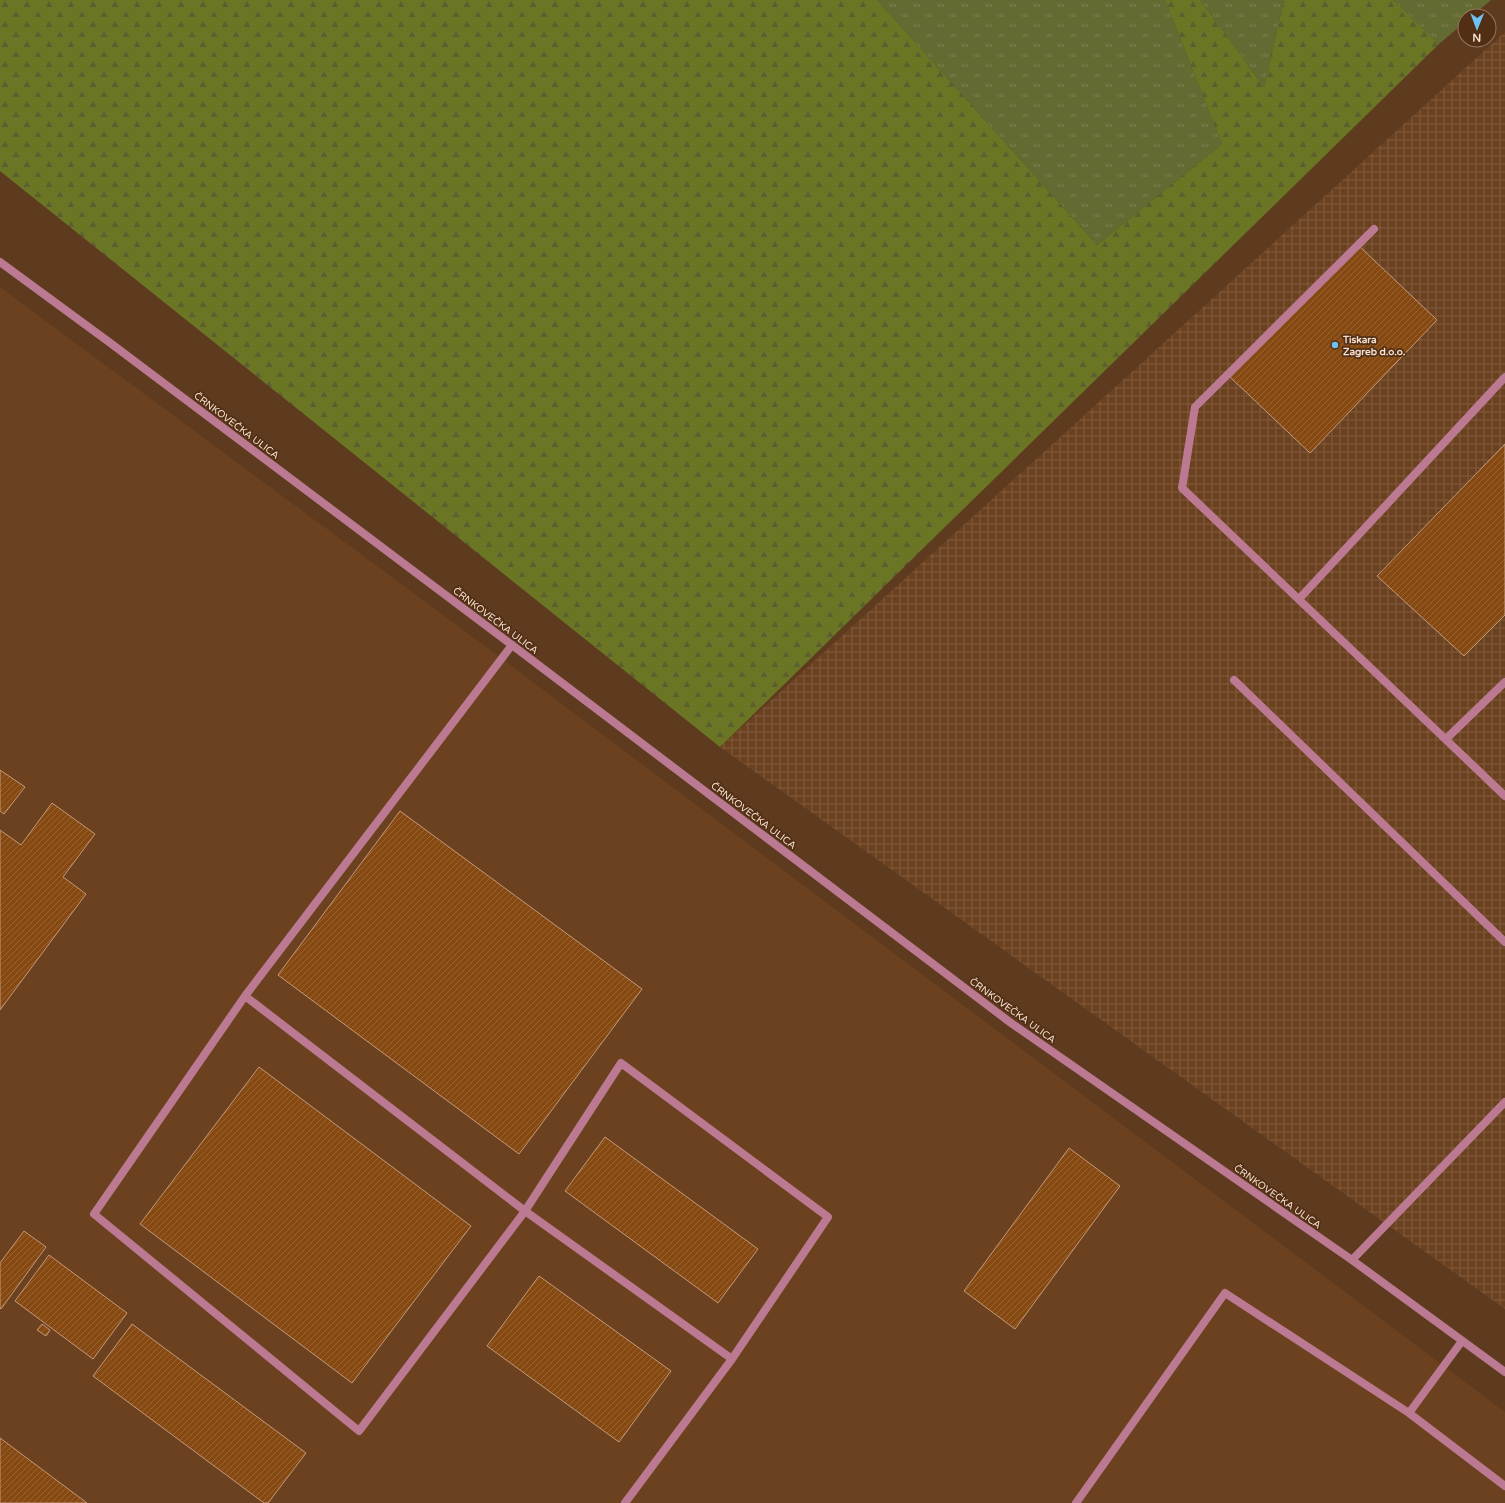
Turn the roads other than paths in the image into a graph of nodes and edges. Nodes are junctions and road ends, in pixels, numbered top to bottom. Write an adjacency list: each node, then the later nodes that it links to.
1 (1374, 229): 4 (street)
2 (0, 262): 5 (street, ČRNKOVEČKA ULICA)
3 (1505, 377): 4 (street)
4 (1299, 599): 8 (street)
5 (512, 645): 11 (street); 14 (street, ČRNKOVEČKA ULICA)
6 (1234, 680): 10 (street)
7 (1505, 682): 8 (street)
8 (1446, 739): 9 (street)
9 (1505, 796)
10 (1505, 942)
11 (245, 996): 13 (street); 13 (street)
12 (1505, 1102): 14 (street)
13 (524, 1211): 16 (street); 16 (street)
14 (1352, 1260): 15 (street, ČRNKOVEČKA ULICA)
15 (1462, 1341): 17 (street, ČRNKOVEČKA ULICA); 18 (street)
16 (732, 1359): 20 (street)
17 (1505, 1372)
18 (1409, 1413): 19 (street); 21 (street)
19 (1505, 1486)
20 (625, 1503)
21 (1076, 1503)

